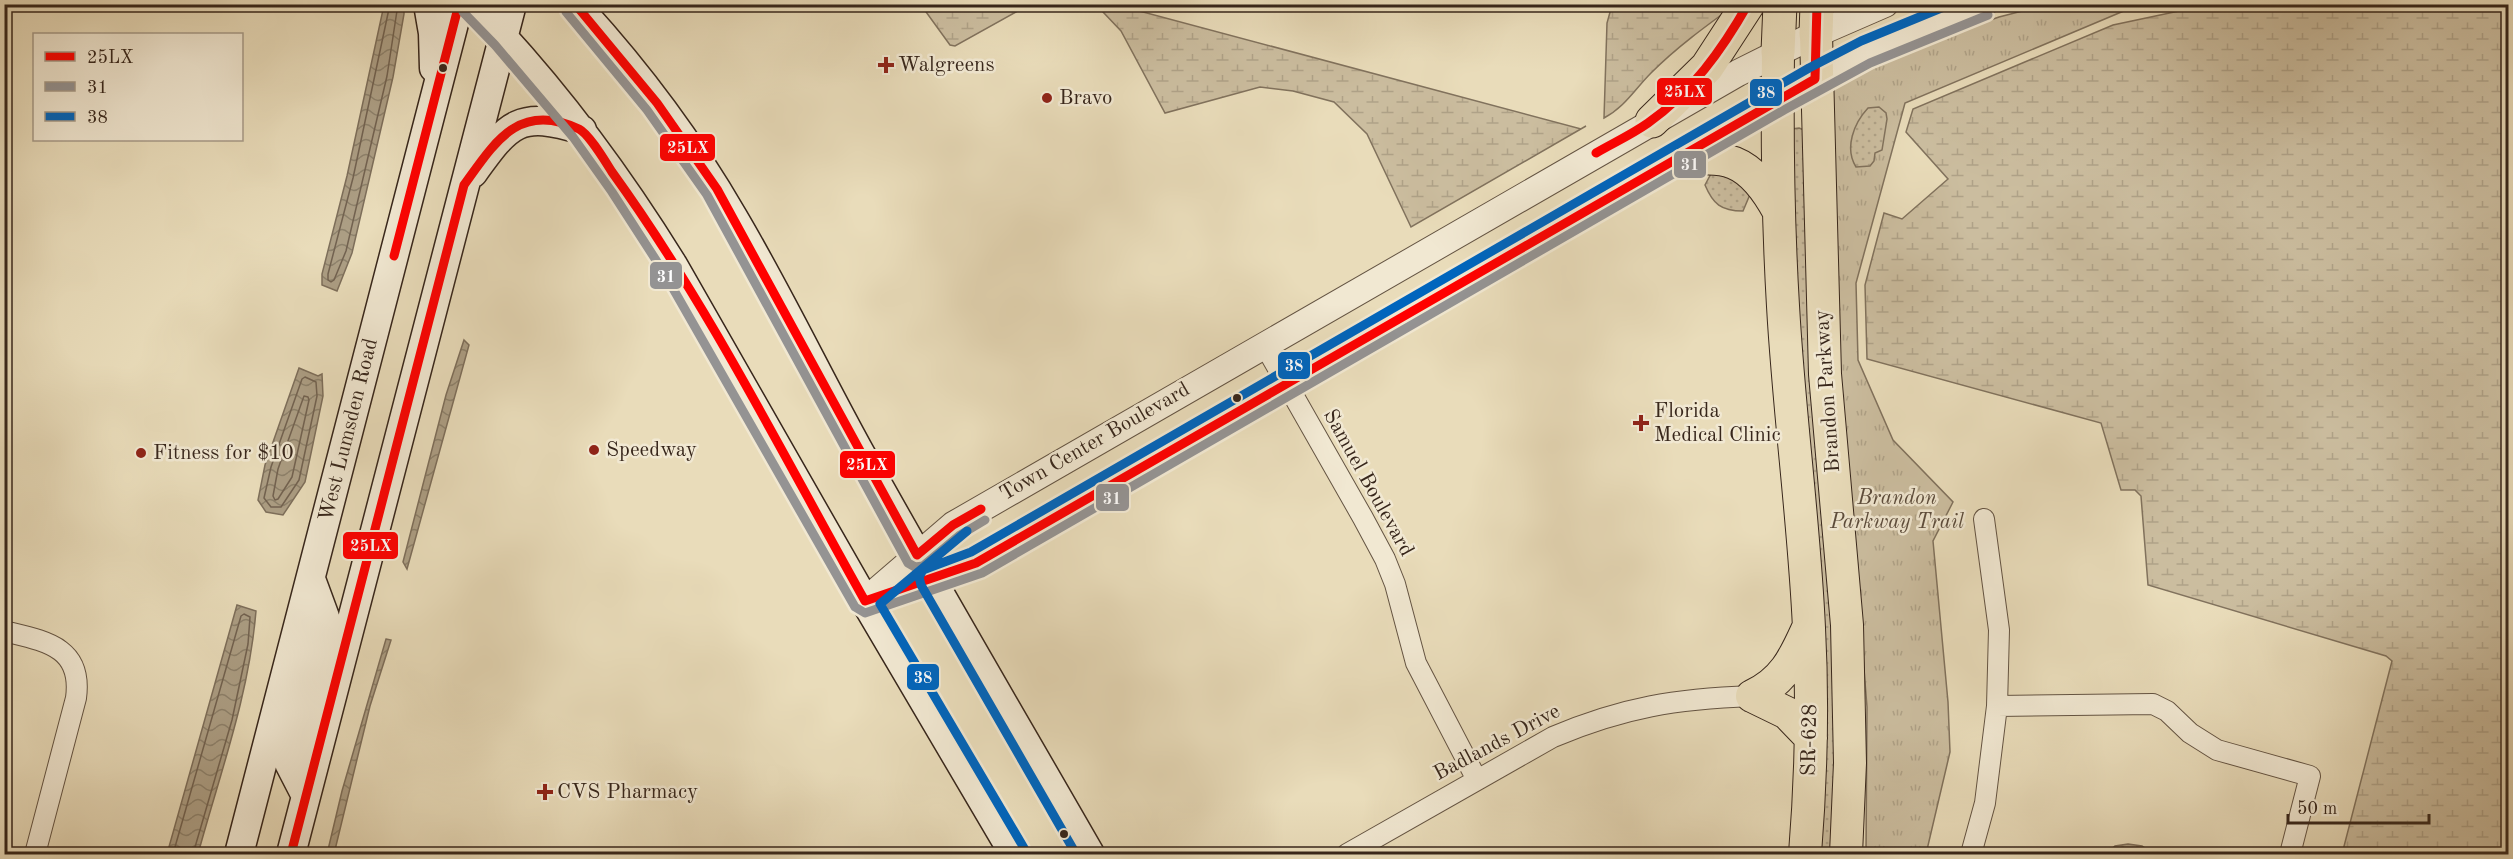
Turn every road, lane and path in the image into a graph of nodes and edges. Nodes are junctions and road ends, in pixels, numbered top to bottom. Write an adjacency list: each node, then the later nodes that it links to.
1 (428, 4): 16 (main road)
2 (459, 4): 16 (main road, West Lumsden Road)
3 (472, 4): 13 (main road)
4 (512, 4): 13 (main road)
5 (575, 4): 12 (main road)
6 (589, 4): 12 (main road)
7 (1748, 4): 18 (highway)
8 (1780, 4): 14 (highway)
9 (1885, 4): 11 (street, Town Center Boulevard)
10 (1984, 4): 15 (street, Town Center Boulevard)
11 (1817, 19): 14 (street, Town Center Boulevard); 15 (main road, Brandon Parkway)
12 (602, 34): 26 (main road)
13 (504, 37): 19 (main road); 21 (main road)
14 (1778, 52): 17 (main road, Brandon Parkway); 18 (street, Town Center Boulevard)
15 (1815, 79): 17 (street, Town Center Boulevard); 44 (main road, Brandon Parkway)
16 (435, 98): 27 (main road, West Lumsden Road)
17 (1778, 100): 20 (street, Town Center Boulevard); 22 (main road, Brandon Parkway)
18 (1652, 121): 23 (street, Town Center Boulevard)
19 (582, 130): 21 (main road); 28 (main road)
20 (1667, 164): 22 (main road); 24 (street, Town Center Boulevard)
21 (464, 185): 35 (main road)
22 (1779, 213): 29 (main road, Brandon Parkway)
23 (1264, 344): 24 (street, Samuel Boulevard); 26 (street, Town Center Boulevard)
24 (1285, 384): 26 (street, Town Center Boulevard); 34 (street, Samuel Boulevard)
25 (1984, 519): 32 (street)
26 (924, 567): 28 (street, Town Center Boulevard); 41 (main road)
27 (311, 579): 35 (main road); 38 (main road, West Lumsden Road)
28 (865, 601): 36 (main road)
29 (1809, 626): 31 (main road); 33 (main road, SR-628)
30 (4, 631): 37 (street)
31 (1752, 696): 33 (main road); 34 (street, Badlands Drive)
32 (1997, 706): 45 (street); 46 (street)
33 (1811, 738): 43 (main road, SR-628)
34 (1477, 780): 42 (street, Badlands Drive)
35 (306, 796): 39 (main road)
36 (1008, 844): 40 (main road)
37 (35, 855)
38 (239, 855)
39 (291, 855)
40 (1029, 855)
41 (1090, 855)
42 (1347, 855)
43 (1805, 855)
44 (1846, 855)
45 (1971, 855)
46 (2290, 855)

